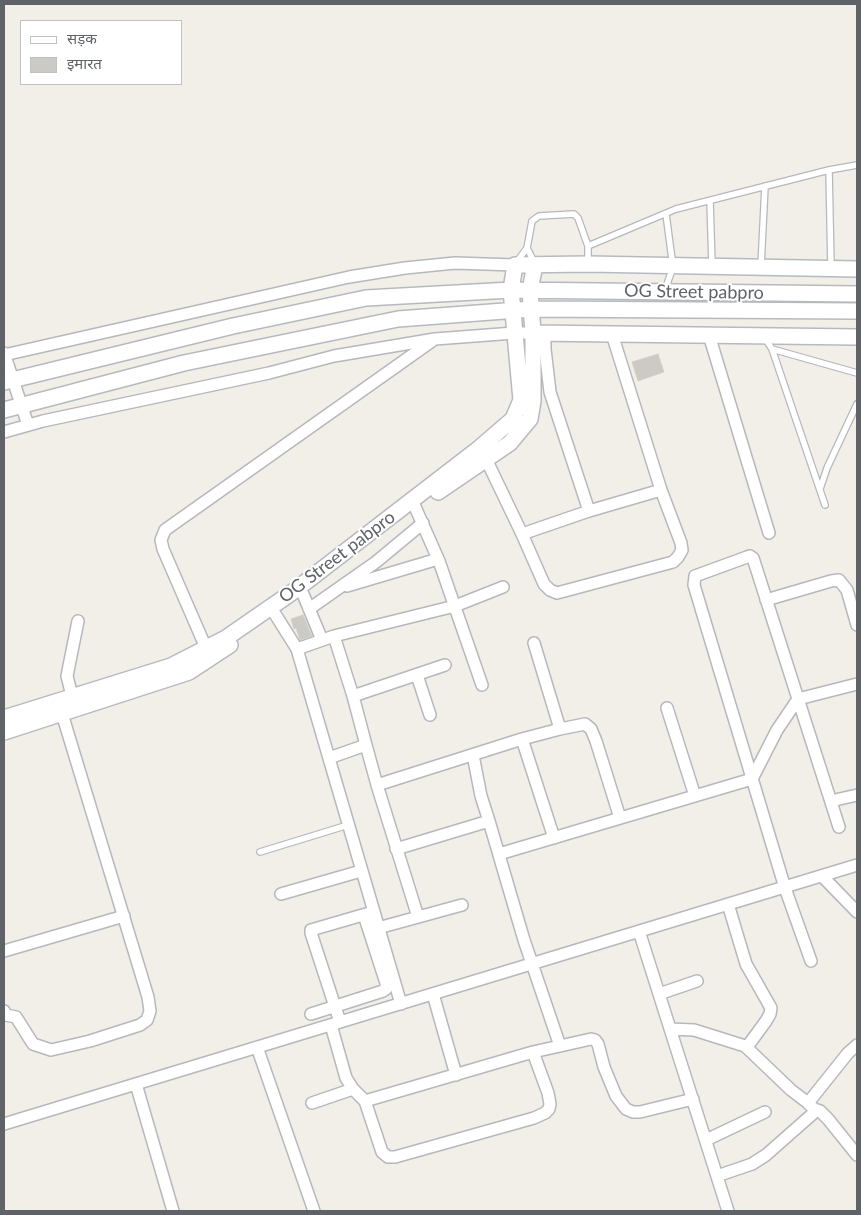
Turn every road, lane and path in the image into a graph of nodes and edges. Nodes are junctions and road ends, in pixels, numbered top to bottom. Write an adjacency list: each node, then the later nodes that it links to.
1 (857, 165): 2 (lane)
2 (829, 170): 3 (lane); 14 (lane)
3 (765, 186): 4 (lane); 13 (lane)
4 (710, 201): 5 (lane); 12 (lane)
5 (666, 214): 6 (lane); 11 (lane)
6 (588, 246): 7 (lane); 8 (lane)
7 (527, 248): 9 (lane); 10 (lane)
8 (588, 264): 10 (street); 11 (street)
9 (515, 265): 10 (street); 16 (street); 31 (street)
10 (535, 265): 17 (street)
11 (673, 267): 12 (street); 18 (lane)
12 (712, 268): 13 (street)
13 (760, 268): 14 (street)
14 (831, 269): 15 (street)
15 (857, 269)
16 (511, 290): 17 (street, OG Street pabpro); 21 (street, OG Street pabpro); 33 (street)
17 (530, 290): 18 (street, OG Street pabpro); 20 (street, OG Street pabpro)
18 (664, 291): 19 (street, OG Street pabpro)
19 (857, 294)
20 (531, 309): 21 (street); 22 (street, OG Street pabpro); 24 (street, OG Street pabpro)
21 (513, 311): 23 (street, OG Street pabpro); 35 (street)
22 (857, 311)
23 (514, 333): 24 (street); 29 (street); 42 (street, OG Street pabpro)
24 (539, 333): 25 (street); 39 (street, OG Street pabpro); 44 (street)
25 (612, 334): 26 (street); 41 (street)
26 (709, 335): 27 (street); 46 (street)
27 (763, 336): 28 (street); 30 (lane)
28 (857, 337)
29 (436, 339): 37 (street); 61 (street)
30 (772, 349): 32 (lane); 40 (lane)
31 (4, 354): 33 (street)
32 (857, 373)
33 (9, 380): 35 (street)
34 (857, 404): 40 (lane)
35 (21, 405): 36 (street); 37 (street)
36 (4, 410)
37 (28, 425): 38 (street)
38 (4, 432)
39 (486, 459): 42 (street, OG Street pabpro); 47 (street)
40 (820, 489): 43 (lane)
41 (661, 490): 44 (street); 47 (street)
42 (414, 504): 45 (street); 51 (street, OG Street pabpro); 61 (street, OG Street pabpro)
43 (825, 505)
44 (589, 511): 47 (street)
45 (423, 523): 48 (street); 50 (street)
46 (769, 533)
47 (522, 534)
48 (438, 559): 50 (street); 53 (street)
49 (503, 587): 53 (street)
50 (338, 588): 54 (street)
51 (303, 594): 54 (street); 55 (street, OG Street pabpro)
52 (766, 600): 57 (street); 68 (street); 79 (street)
53 (455, 606): 58 (street); 66 (street)
54 (309, 609): 59 (street)
55 (275, 614): 62 (street); 69 (street, OG Street pabpro)
56 (78, 622): 69 (street)
57 (857, 625)
58 (334, 636): 59 (street); 67 (street)
59 (322, 640): 62 (street)
60 (534, 643): 73 (street)
61 (206, 648): 69 (street, OG Street pabpro)
62 (297, 649): 78 (street)
63 (445, 665): 64 (street)
64 (417, 675): 67 (street); 71 (street)
65 (857, 684): 68 (street)
66 (482, 685)
67 (353, 696): 76 (street)
68 (798, 699): 79 (street); 83 (street)
69 (64, 704): 72 (street, OG Street pabpro); 74 (street, OG Street pabpro); 101 (street)
70 (667, 708): 82 (street)
71 (430, 715)
72 (4, 718)
73 (560, 729): 75 (street); 84 (street)
74 (4, 732)
75 (522, 739): 77 (street); 88 (street)
76 (366, 745): 78 (street); 80 (street)
77 (473, 755): 80 (street); 85 (street)
78 (329, 758): 86 (street)
79 (752, 779): 82 (street); 95 (street)
80 (377, 785): 89 (street)
81 (857, 795): 83 (street)
82 (695, 796): 84 (street)
83 (831, 801): 87 (street)
84 (620, 818): 88 (street)
85 (489, 821): 89 (street); 91 (street)
86 (348, 825): 90 (lane); 93 (street)
87 (839, 827)
88 (554, 838): 91 (street)
89 (396, 849): 102 (street)
90 (260, 852)
91 (499, 854): 107 (street)
92 (857, 865): 94 (street)
93 (361, 871): 96 (street); 100 (street)
94 (822, 876): 95 (street); 99 (street)
95 (785, 888): 97 (street); 106 (street)
96 (281, 894)
97 (728, 904): 104 (street); 120 (street)
98 (462, 905): 102 (street)
99 (857, 912)
100 (369, 913): 103 (street); 112 (street); 112 (street)
101 (124, 916): 105 (street); 113 (street)
102 (418, 917): 103 (street)
103 (378, 928): 111 (street)
104 (639, 931): 107 (street); 110 (street)
105 (4, 951)
106 (811, 961)
107 (532, 964): 109 (street); 118 (street)
108 (696, 981): 110 (street)
109 (434, 994): 111 (street); 122 (street)
110 (659, 994): 116 (street)
111 (401, 1004): 115 (street)
112 (335, 1006): 114 (street); 115 (street)
113 (4, 1011)
114 (311, 1014)
115 (335, 1024): 119 (street); 124 (street)
116 (670, 1030): 120 (street); 125 (street)
117 (857, 1045): 128 (street)
118 (560, 1046): 121 (street); 125 (street)
119 (257, 1047): 123 (street); 135 (street)
120 (747, 1047): 128 (street)
121 (533, 1052): 122 (street); 126 (street)
122 (456, 1075): 126 (street)
123 (136, 1084): 130 (street); 134 (street)
124 (353, 1089): 126 (street); 127 (street)
125 (693, 1099): 131 (street)
126 (365, 1101)
127 (312, 1103)
128 (812, 1106): 132 (street); 133 (street)
129 (765, 1112): 131 (street)
130 (4, 1124)
131 (706, 1140): 133 (street)
132 (857, 1155)
133 (717, 1176): 136 (street)
134 (173, 1211)
135 (314, 1211)
136 (728, 1211)

